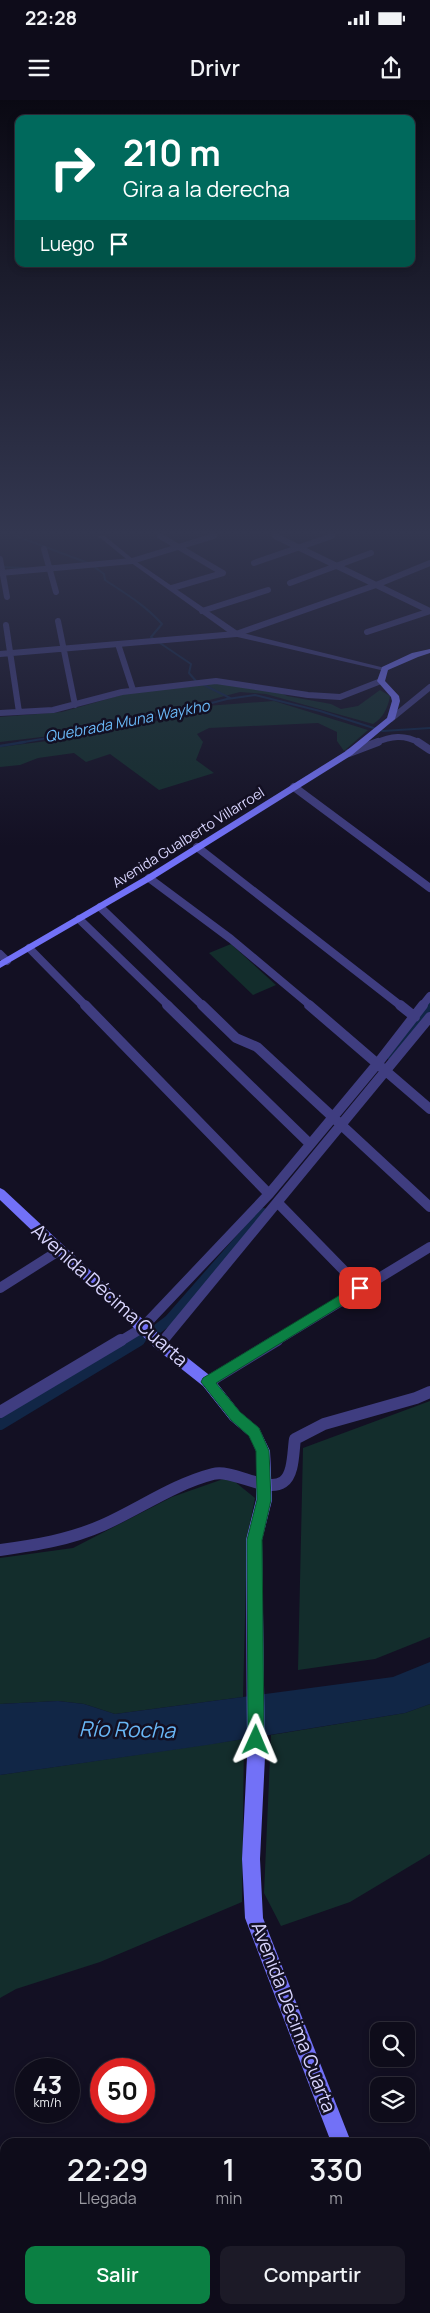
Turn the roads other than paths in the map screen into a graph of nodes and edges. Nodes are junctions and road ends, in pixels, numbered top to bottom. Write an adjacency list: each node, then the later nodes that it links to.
1 (8, 639): 8 (street)
2 (61, 639): 6 (street)
3 (174, 639): 5 (street)
4 (257, 639): 10 (street)
5 (118, 644): 6 (street); 13 (street)
6 (63, 649): 8 (street); 14 (street)
7 (430, 651): 10 (main road)
8 (10, 653): 9 (street); 15 (street)
9 (0, 654)
10 (384, 669): 11 (main road)
11 (381, 681): 13 (street); 17 (main road)
12 (430, 687): 17 (street)
13 (133, 690): 14 (street)
14 (74, 705): 15 (street)
15 (19, 712): 16 (street)
16 (0, 713)
17 (388, 721): 19 (main road, Avenida Gualberto Villarroel)
18 (430, 750): 19 (street)
19 (349, 753): 20 (main road, Avenida Gualberto Villarroel)
20 (294, 787): 21 (main road, Avenida Gualberto Villarroel); 23 (street)
21 (197, 847): 22 (main road, Avenida Gualberto Villarroel); 29 (street)
22 (150, 878): 24 (main road, Avenida Gualberto Villarroel); 31 (street)
23 (430, 888)
24 (100, 907): 25 (main road, Avenida Gualberto Villarroel); 33 (street)
25 (79, 920): 26 (main road, Avenida Gualberto Villarroel); 35 (street)
26 (29, 948): 27 (main road, Avenida Gualberto Villarroel); 36 (street)
27 (2, 960)
28 (430, 996): 29 (street)
29 (415, 1017): 31 (street)
30 (430, 1017): 31 (street)
31 (382, 1067): 32 (street); 33 (street); 34 (street)
32 (430, 1109)
33 (331, 1117): 34 (street); 35 (street)
34 (340, 1125): 38 (street); 39 (street)
35 (309, 1143): 36 (street)
36 (269, 1194): 44 (street)
37 (1, 1196): 41 (main road, Avenida Décima Cuarta)
38 (278, 1203): 43 (street); 45 (street)
39 (430, 1208)
40 (430, 1247): 43 (street)
41 (60, 1250): 42 (street); 44 (main road, Avenida Décima Cuarta)
42 (0, 1288)
43 (360, 1288): 46 (street)
44 (142, 1328): 45 (main road, Avenida Décima Cuarta); 48 (street)
45 (160, 1344): 46 (main road, Avenida Décima Cuarta)
46 (208, 1382): 49 (main road, Avenida Décima Cuarta)
47 (430, 1392): 49 (street)
48 (0, 1412)
49 (263, 1484): 50 (street); 51 (main road, Avenida Décima Cuarta)
50 (0, 1550)
51 (339, 2138)

